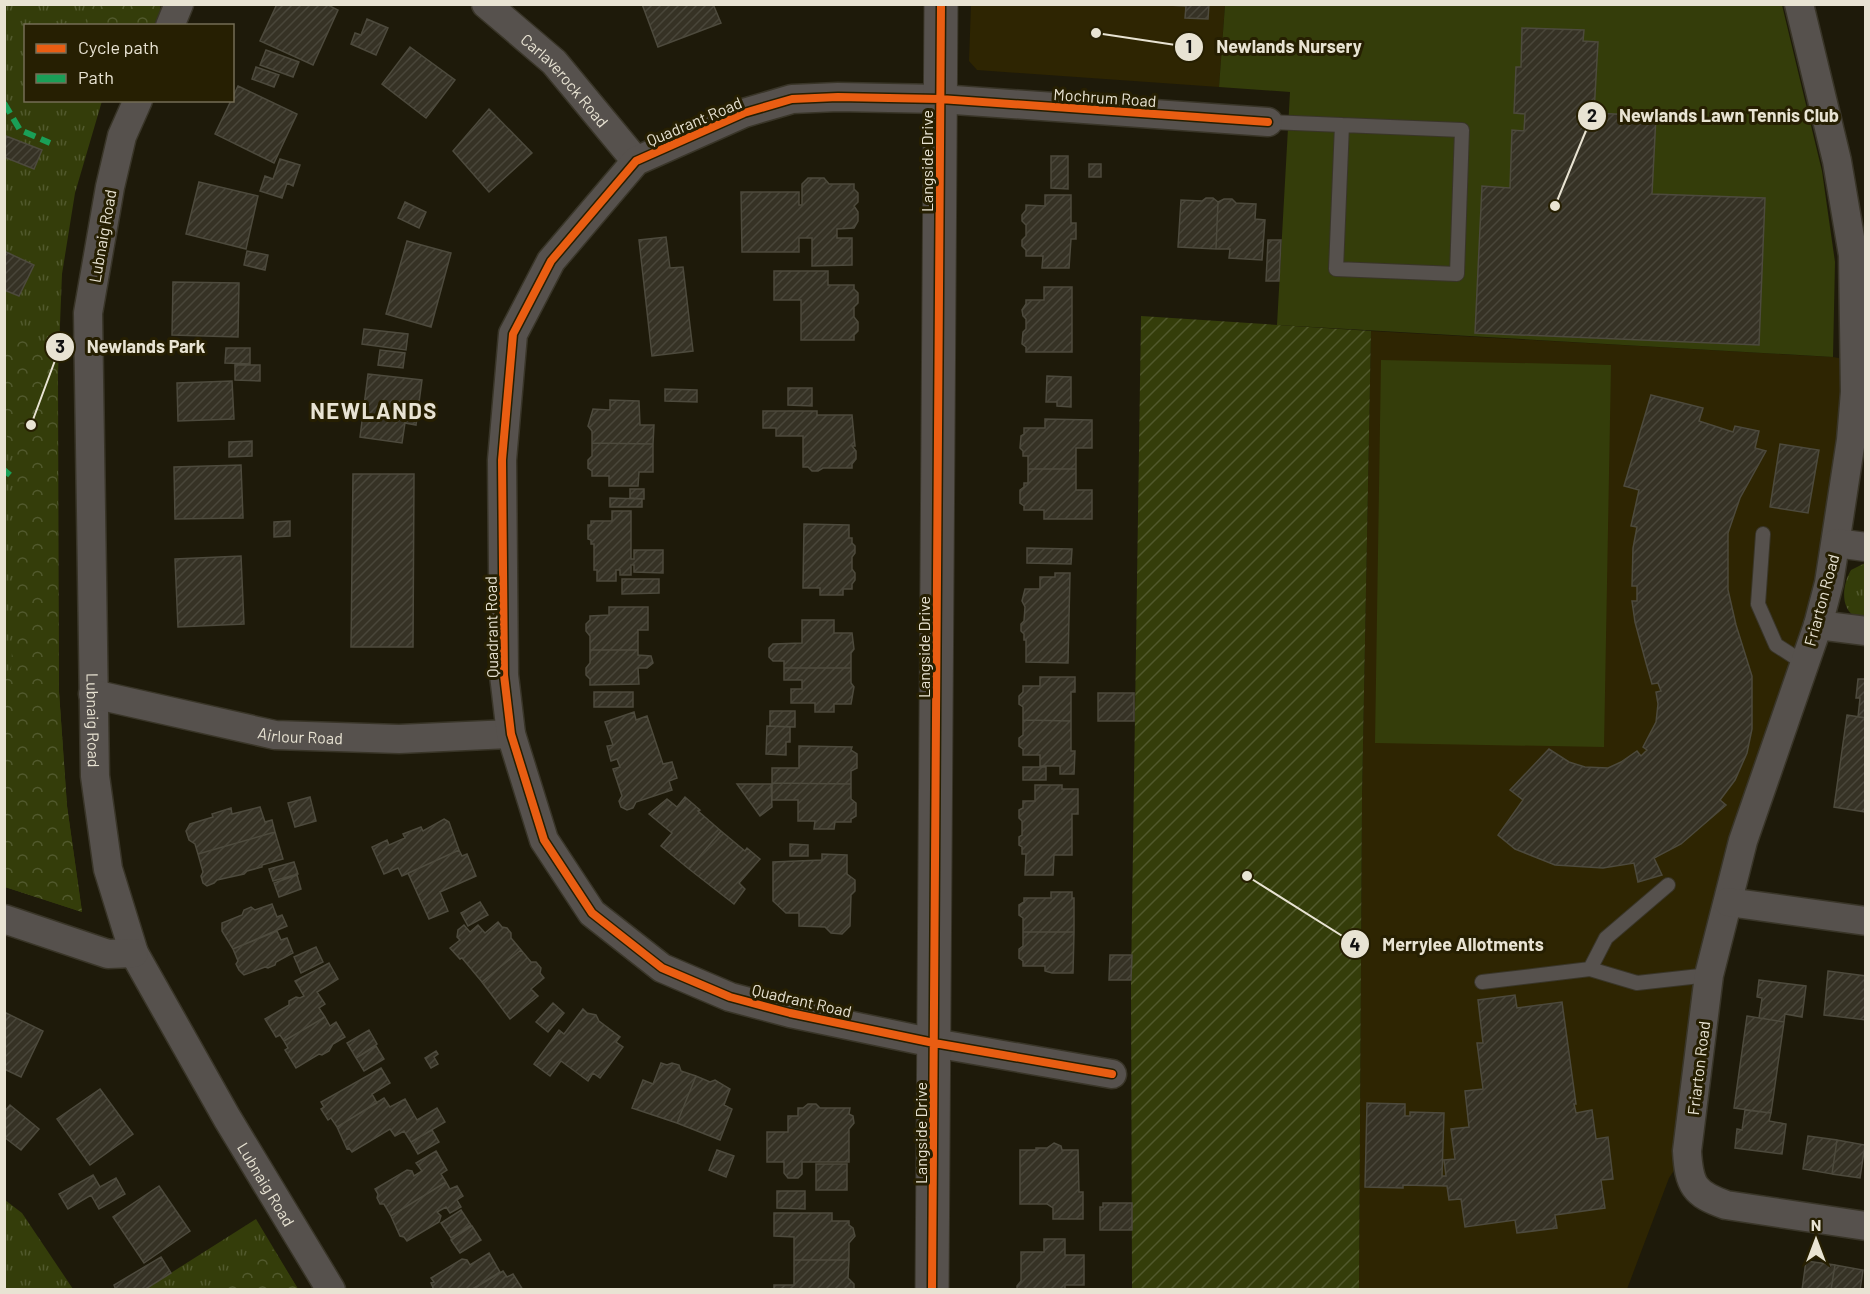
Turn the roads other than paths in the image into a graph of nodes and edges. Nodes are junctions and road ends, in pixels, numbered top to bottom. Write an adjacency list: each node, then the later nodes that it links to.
1 (179, 4): 5 (street)
2 (486, 4): 10 (street, Carlaverock Road)
3 (941, 4): 6 (street, Langside Drive)
4 (1799, 4): 11 (street, Friarton Road)
5 (171, 24)
6 (940, 99): 8 (street, Mochrum Road); 10 (street, Quadrant Road); 28 (street, Langside Drive)
7 (137, 102): 18 (street, Lubnaig Road)
8 (1268, 122): 9 (lane)
9 (1342, 125): 9 (lane)
10 (636, 161): 19 (street, Quadrant Road)
11 (1860, 264): 13 (street, Friarton Road)
12 (1763, 534): 17 (lane)
13 (1836, 543): 14 (street); 15 (street, Friarton Road)
14 (1866, 547)
15 (1818, 625): 16 (street); 17 (street, Friarton Road)
16 (1866, 631)
17 (1804, 663): 21 (street, Friarton Road)
18 (93, 694): 19 (street, Airlour Road); 24 (street, Lubnaig Road)
19 (511, 735): 28 (street, Quadrant Road)
20 (1668, 885): 25 (lane)
21 (1728, 902): 23 (street); 26 (street, Friarton Road)
22 (4, 920): 24 (street)
23 (1866, 921)
24 (134, 952): 31 (street, Lubnaig Road)
25 (1590, 969): 26 (lane); 27 (lane)
26 (1709, 975): 30 (street, Friarton Road)
27 (1482, 982)
28 (934, 1043): 29 (street, Quadrant Road); 32 (street, Langside Drive)
29 (1112, 1074)
30 (1866, 1226)
31 (331, 1290)
32 (932, 1290)

